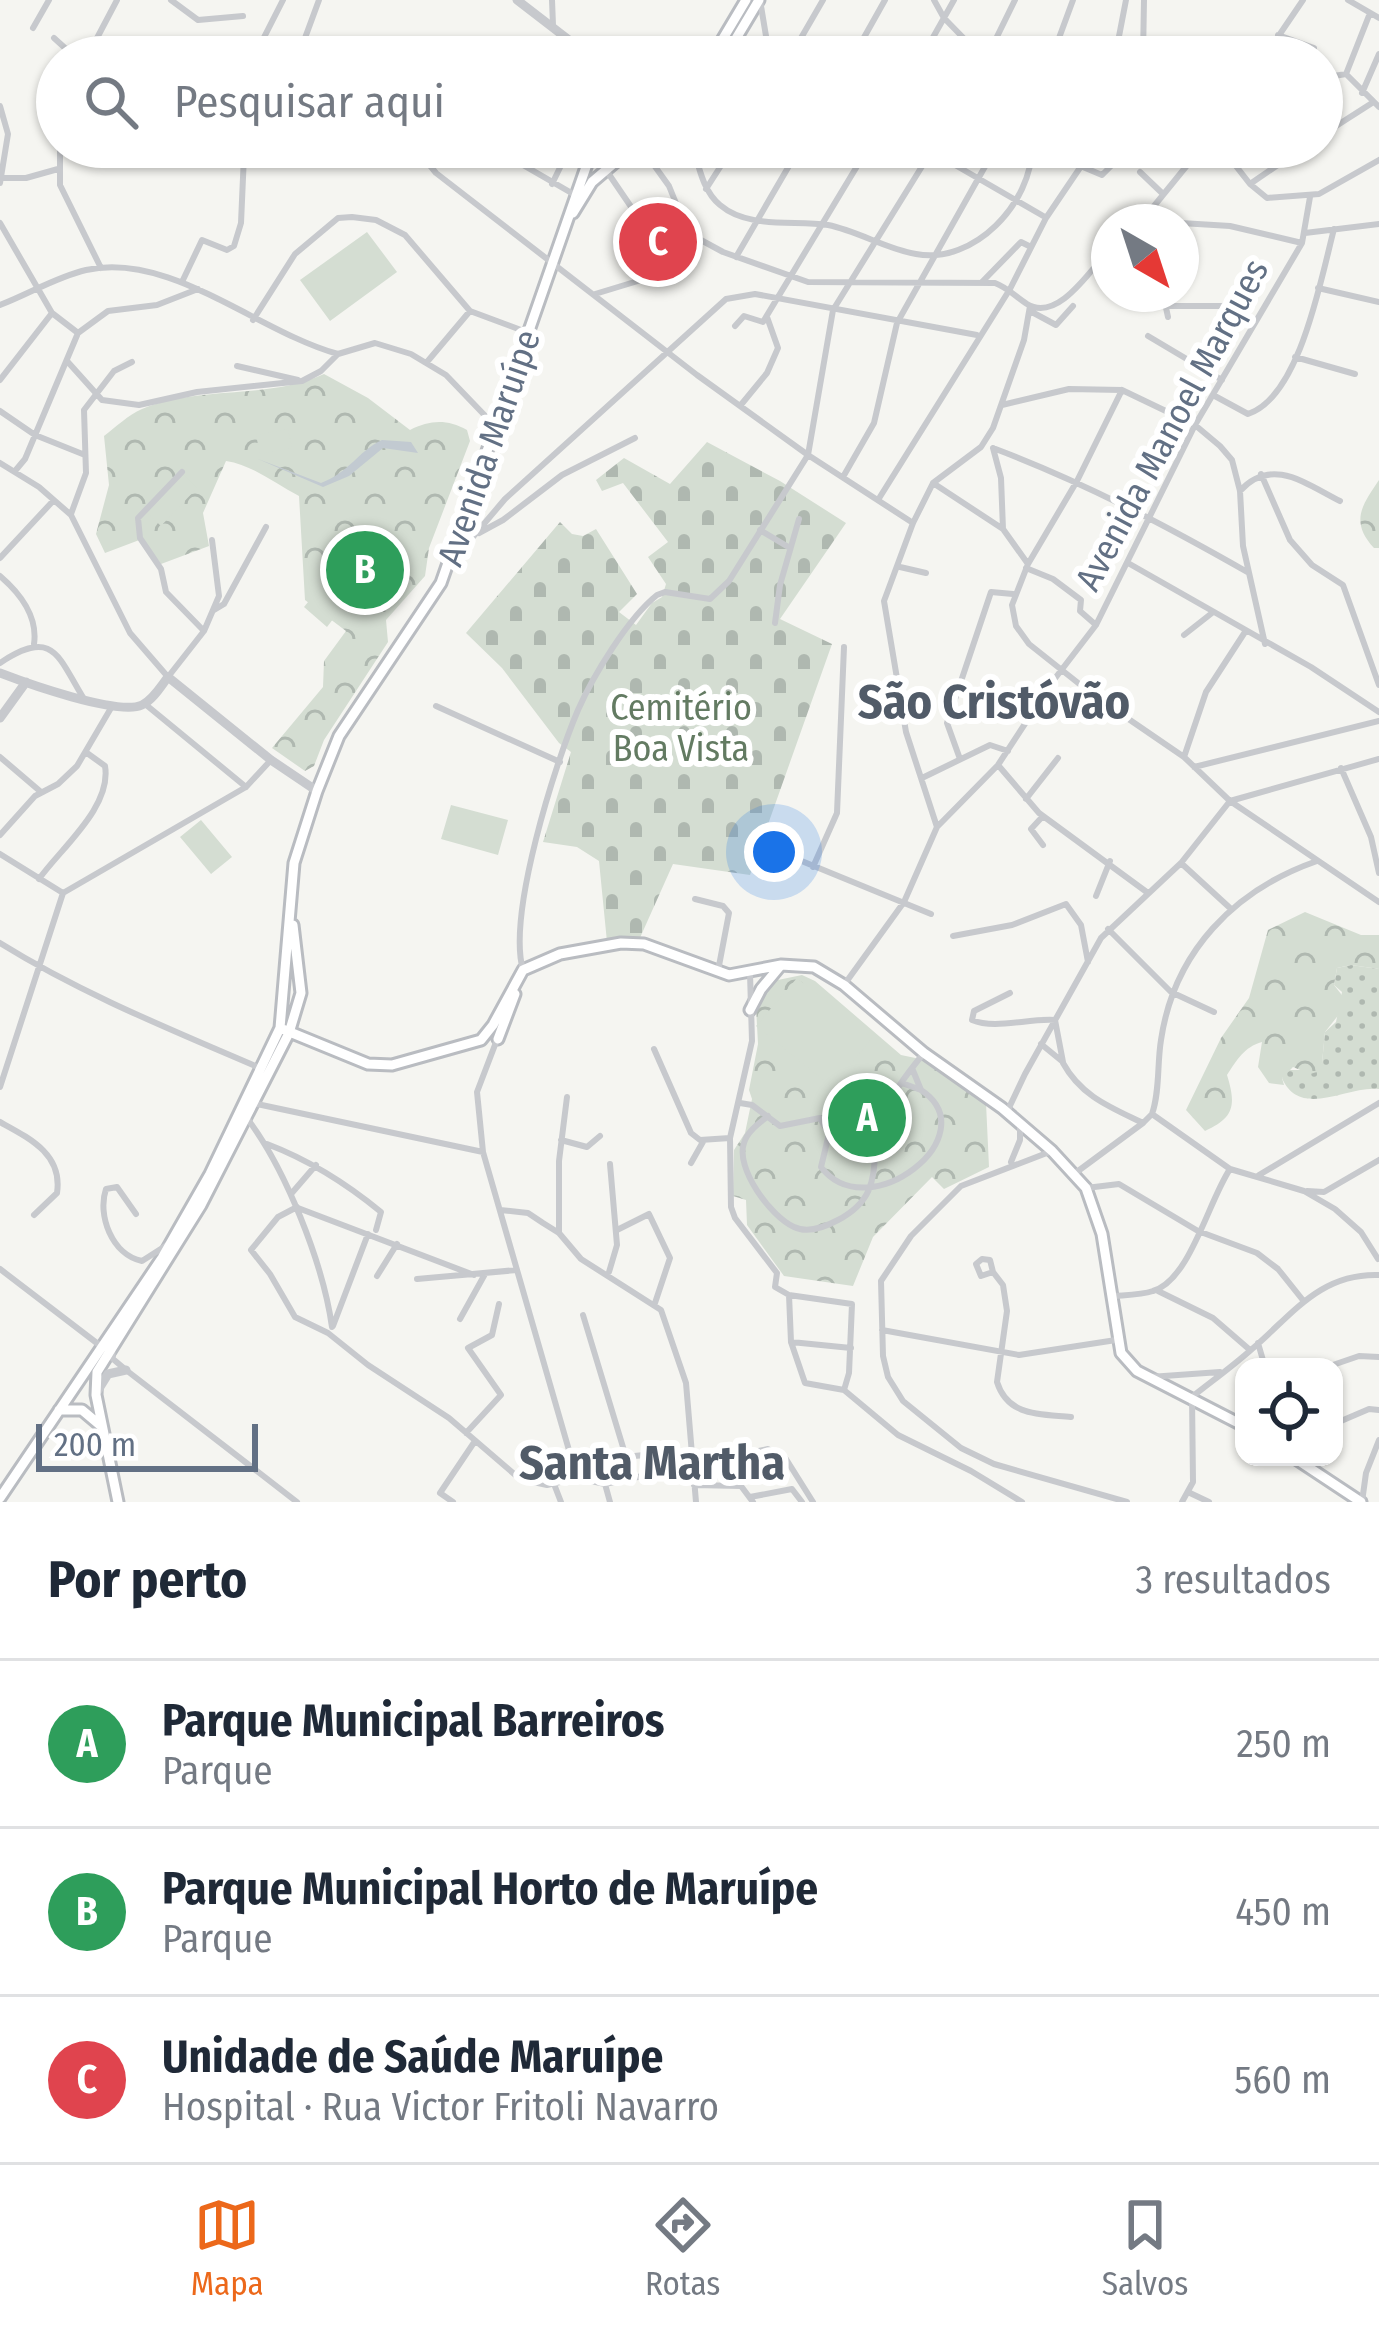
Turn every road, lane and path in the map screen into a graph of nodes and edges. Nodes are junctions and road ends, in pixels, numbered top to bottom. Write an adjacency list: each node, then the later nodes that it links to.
1 (49, 0): 29 (street)
2 (117, 0): 31 (street)
3 (171, 0): 25 (street)
4 (271, 0): 22 (street)
5 (319, 0): 33 (street)
6 (517, 0): 24 (street)
7 (543, 0): 24 (street)
8 (552, 0): 28 (street)
9 (746, 0): 35 (main road)
10 (760, 0): 36 (main road); 37 (street)
11 (823, 0): 38 (street)
12 (885, 0): 39 (street)
13 (934, 0): 26 (street)
14 (954, 0): 26 (street)
15 (1015, 0): 42 (street)
16 (1073, 0): 43 (street)
17 (1126, 0): 44 (street)
18 (1144, 0): 45 (street)
19 (1303, 0): 30 (street)
20 (1348, 0): 23 (street)
21 (1358, 0): 23 (street)
22 (281, 3): 32 (street)
23 (1366, 11): 27 (street); 49 (street)
24 (536, 12): 28 (street)
25 (243, 16)
26 (944, 18): 40 (street); 41 (street)
27 (1379, 18)
28 (553, 25): 34 (street)
29 (33, 28)
30 (1278, 35)
31 (97, 36)
32 (264, 36)
33 (306, 36)
34 (566, 36)
35 (725, 36)
36 (738, 36)
37 (765, 36)
38 (802, 36)
39 (865, 36)
40 (934, 36)
41 (962, 36)
42 (995, 36)
43 (1061, 36)
44 (1119, 36)
45 (1143, 36)
46 (1379, 54): 47 (street)
47 (1378, 67): 50 (street)
48 (1343, 74): 49 (street)
49 (1346, 74): 50 (street)
50 (1362, 93): 51 (street)
51 (1376, 105): 53 (street)
52 (0, 106): 76 (street)
53 (1343, 122)
54 (1379, 160): 83 (street)
55 (242, 168): 107 (street)
56 (432, 168): 102 (street)
57 (526, 168): 78 (street)
58 (560, 168): 78 (street)
59 (585, 168): 81 (main road, Avenida Maruípe)
60 (654, 168): 94 (street)
61 (700, 168): 80 (street)
62 (720, 168): 80 (street)
63 (787, 168): 88 (street)
64 (855, 168): 90 (street)
65 (918, 168): 97 (street)
66 (958, 168): 77 (street)
67 (984, 168): 77 (street)
68 (1028, 168): 84 (street)
69 (1083, 168): 87 (street)
70 (1185, 168): 82 (street)
71 (1237, 168): 79 (street)
72 (1273, 168): 79 (street)
73 (58, 169): 76 (street); 103 (street)
74 (605, 169): 86 (street); 96 (main road, Avenida Maruípe)
75 (1140, 172): 82 (street)
76 (1, 180)
77 (976, 180): 84 (street); 101 (street)
78 (552, 184): 81 (street)
79 (1250, 184): 83 (street)
80 (706, 189): 88 (street)
81 (574, 195): 96 (main road, Avenida Maruípe)
82 (1164, 195): 85 (street)
83 (1310, 196): 95 (street, Avenida Manoel Marques)
84 (1017, 201): 87 (street); 101 (street)
85 (1158, 204)
86 (638, 217)
87 (1046, 218): 99 (street)
88 (756, 219): 90 (street); 100 (street)
89 (0, 223): 111 (street)
90 (819, 224): 97 (street); 105 (street)
91 (1199, 224): 98 (street)
92 (1379, 224): 93 (street)
93 (1334, 229): 95 (street); 110 (street)
94 (688, 233): 100 (street); 114 (street)
95 (1305, 233): 98 (street, Avenida Manoel Marques)
96 (559, 239): 102 (main road, Avenida Maruípe)
97 (878, 240): 101 (street); 106 (street)
98 (1302, 243): 144 (street, Avenida Manoel Marques)
99 (1031, 247): 109 (street); 113 (street)
100 (736, 256): 105 (street)
101 (935, 256): 108 (street)
102 (553, 260): 114 (street); 132 (main road, Avenida Maruípe)
103 (101, 268): 107 (street); 111 (street)
104 (1091, 268): 121 (street)
105 (790, 276): 106 (street); 115 (street)
106 (850, 281): 108 (street); 122 (street)
107 (182, 282): 112 (street)
108 (920, 282): 109 (street); 129 (street)
109 (982, 282): 113 (street)
110 (1318, 287): 116 (street); 137 (street)
111 (38, 289): 117 (street); 125 (street)
112 (198, 289): 128 (street); 131 (street)
113 (1010, 289): 121 (street); 133 (street)
114 (595, 293): 135 (street)
115 (777, 298): 122 (street); 126 (street); 135 (street)
116 (1379, 302)
117 (0, 305)
118 (1073, 306): 121 (street)
119 (1199, 306): 120 (street)
120 (1221, 306)
121 (1030, 309): 149 (street)
122 (832, 310): 129 (street); 158 (street)
123 (470, 311): 128 (street); 132 (street); 140 (street)
124 (1167, 312): 127 (street)
125 (51, 315): 131 (street); 143 (street)
126 (767, 317): 130 (street); 150 (street)
127 (1168, 317)
128 (253, 320): 136 (street)
129 (896, 323): 133 (street); 163 (street)
130 (736, 326)
131 (78, 333): 138 (street)
132 (530, 334): 153 (main road, Avenida Maruípe)
133 (977, 335): 167 (street)
134 (1148, 336): 144 (street)
135 (668, 351): 150 (street); 177 (street)
136 (338, 354): 140 (street); 145 (street)
137 (1295, 357): 142 (street); 148 (street)
138 (67, 361): 147 (street); 154 (street)
139 (131, 362): 147 (street)
140 (427, 362): 153 (street)
141 (237, 366): 145 (street)
142 (1354, 374)
143 (0, 380)
144 (1222, 380): 148 (street, Avenida Manoel Marques)
145 (302, 381): 147 (street)
146 (1121, 390): 149 (street); 152 (street); 164 (street)
147 (95, 392): 157 (street)
148 (1213, 395): 152 (street, Avenida Manoel Marques)
149 (1002, 405): 156 (street)
150 (740, 406): 158 (street)
151 (0, 410): 154 (street)
152 (1195, 425): 166 (street); 171 (street, Avenida Manoel Marques)
153 (496, 428): 182 (main road, Avenida Maruípe)
154 (35, 435): 157 (street); 160 (street)
155 (635, 438): 177 (street)
156 (990, 444): 164 (street); 165 (street); 175 (street)
157 (85, 455): 170 (street)
158 (808, 455): 163 (street); 176 (street)
159 (0, 463): 160 (street)
160 (15, 471): 168 (street)
161 (182, 472): 193 (street)
162 (1261, 474): 166 (street); 169 (street); 204 (street)
163 (843, 477): 167 (street)
164 (1077, 481): 171 (street); 184 (street)
165 (933, 483): 173 (street); 175 (street)
166 (1240, 490): 186 (street)
167 (878, 500): 173 (street)
168 (53, 501): 170 (street); 180 (street)
169 (1340, 502)
170 (71, 515): 202 (street)
171 (1150, 517): 181 (street, Avenida Manoel Marques); 186 (street)
172 (799, 519): 179 (street)
173 (913, 523): 183 (street)
174 (266, 527): 189 (street)
175 (1003, 529): 184 (street)
176 (760, 530): 179 (street); 219 (street)
177 (471, 537): 182 (street)
178 (212, 540): 189 (street)
179 (790, 548): 191 (street)
180 (0, 558)
181 (1128, 563): 190 (street); 192 (street, Avenida Manoel Marques)
182 (448, 566): 225 (main road, Avenida Maruípe)
183 (899, 566): 185 (street); 223 (street)
184 (1027, 566): 188 (street); 192 (street)
185 (926, 573)
186 (1249, 573): 196 (street)
187 (0, 576): 197 (street)
188 (1013, 594): 200 (street); 216 (street)
189 (214, 610): 193 (street)
190 (1213, 613): 194 (street); 195 (street)
191 (776, 623)
192 (1096, 625): 200 (street, Avenida Manoel Marques)
193 (204, 631): 202 (street)
194 (1245, 632): 196 (street); 214 (street)
195 (1184, 635)
196 (1265, 644): 209 (street)
197 (34, 645): 199 (street); 205 (street)
198 (844, 647): 238 (street)
199 (0, 663)
200 (1060, 670): 211 (street, Avenida Manoel Marques); 214 (street)
201 (0, 673): 203 (street)
202 (168, 677): 207 (street); 218 (street)
203 (26, 682): 205 (street); 210 (street)
204 (1379, 685)
205 (84, 699): 206 (street)
206 (112, 704): 207 (street); 212 (street)
207 (146, 704): 224 (street)
208 (436, 706): 219 (street)
209 (1379, 717): 221 (street)
210 (0, 718)
211 (1008, 751): 216 (street); 220 (street, Avenida Manoel Marques)
212 (87, 753): 226 (street); 240 (street)
213 (0, 757): 226 (street)
214 (1184, 757): 221 (street)
215 (1058, 758): 227 (street)
216 (960, 759): 223 (street)
217 (1379, 759): 222 (street)
218 (271, 760): 224 (street); 225 (street)
219 (560, 762): 256 (street)
220 (998, 765): 227 (street); 230 (street, Avenida Manoel Marques)
221 (1194, 767): 228 (street)
222 (1341, 768): 228 (street); 239 (street)
223 (922, 778): 230 (street)
224 (246, 788): 242 (street)
225 (317, 791): 247 (main road, Avenida Maruípe)
226 (41, 792): 231 (street)
227 (1026, 799): 229 (street)
228 (1230, 801): 236 (street); 237 (street)
229 (1043, 816): 232 (street); 235 (street)
230 (937, 827): 245 (street, Avenida Manoel Marques)
231 (0, 835)
232 (1043, 845)
233 (765, 846): 238 (street)
234 (0, 854): 240 (street)
235 (1110, 861): 241 (street); 243 (street)
236 (1318, 861): 246 (street); 248 (street)
237 (1181, 862): 241 (street); 248 (street)
238 (813, 866): 245 (street)
239 (1379, 873)
240 (39, 879): 242 (street)
241 (1148, 892): 250 (street)
242 (63, 893): 255 (street)
243 (1096, 896)
244 (695, 899): 257 (street)
245 (904, 902): 249 (street); 259 (street, Avenida Manoel Marques)
246 (1379, 902)
247 (290, 908): 267 (main road, Avenida Maruípe); 267 (main road, Avenida Maruípe)
248 (1230, 908): 261 (street)
249 (931, 914)
250 (1108, 929): 253 (street); 261 (street)
251 (953, 936): 253 (street)
252 (0, 943): 255 (street)
253 (1088, 962): 265 (street)
254 (781, 964): 258 (main road); 259 (main road); 263 (main road)
255 (41, 968): 276 (street); 277 (street)
256 (523, 970): 257 (main road); 260 (main road)
257 (718, 972): 258 (main road)
258 (750, 973): 263 (street)
259 (844, 985): 272 (main road)
260 (515, 988): 266 (main road); 269 (main road)
261 (1172, 992): 264 (street); 285 (street)
262 (1010, 993): 265 (street)
263 (750, 1010): 282 (street)
264 (1214, 1012)
265 (1055, 1020): 270 (street); 273 (street)
266 (494, 1025): 268 (main road); 269 (street)
267 (284, 1031): 268 (main road); 276 (main road, Avenida Maruípe); 281 (main road, Avenida Maruípe)
268 (481, 1040): 274 (street)
269 (498, 1040): 274 (street)
270 (1041, 1044): 273 (street); 284 (street)
271 (655, 1049): 294 (street)
272 (924, 1053): 275 (street); 284 (main road)
273 (1063, 1062): 290 (street)
274 (487, 1066): 297 (street)
275 (912, 1067): 278 (street); 279 (street)
276 (260, 1068): 319 (main road, Avenida Maruípe)
277 (1, 1081)
278 (902, 1082): 279 (street); 307 (street)
279 (921, 1090): 307 (street)
280 (567, 1097): 293 (street)
281 (252, 1103): 287 (main road, Avenida Maruípe); 297 (street)
282 (740, 1103): 286 (street); 292 (street)
283 (1379, 1103): 305 (street)
284 (1007, 1112): 289 (main road)
285 (1152, 1114): 290 (street); 303 (street)
286 (768, 1116): 307 (street); 307 (street)
287 (246, 1117): 295 (street); 346 (main road, Avenida Maruípe)
288 (0, 1122): 313 (street)
289 (1020, 1122): 296 (main road); 301 (street)
290 (1143, 1123): 304 (street)
291 (600, 1136): 293 (street)
292 (730, 1138): 294 (street); 331 (street)
293 (561, 1140): 317 (street)
294 (704, 1140): 299 (street)
295 (266, 1144): 302 (street); 309 (street)
296 (1052, 1151): 301 (street); 304 (main road)
297 (482, 1152): 311 (street)
298 (1379, 1160): 308 (street)
299 (691, 1162)
300 (610, 1164): 314 (street)
301 (1009, 1165): 339 (street)
302 (316, 1166): 309 (street); 315 (street)
303 (1230, 1169): 305 (street); 316 (street)
304 (1074, 1174): 306 (main road)
305 (1258, 1176): 308 (street)
306 (1086, 1188): 316 (street); 332 (main road)
307 (871, 1190)
308 (1304, 1191): 320 (street)
309 (291, 1194): 310 (street)
310 (296, 1207): 315 (street); 338 (street); 338 (street)
311 (500, 1210): 317 (street); 322 (street)
312 (136, 1214): 319 (street)
313 (34, 1215)
314 (617, 1230): 325 (street); 334 (street)
315 (372, 1232): 318 (street); 338 (street)
316 (1198, 1232): 330 (street); 333 (street)
317 (559, 1233): 325 (street)
318 (397, 1244): 326 (street); 328 (street)
319 (160, 1254): 346 (main road, Avenida Maruípe)
320 (1379, 1258): 327 (street)
321 (0, 1269): 346 (street)
322 (517, 1270): 324 (street); 371 (street)
323 (993, 1272): 345 (street)
324 (485, 1274): 326 (street); 337 (street)
325 (608, 1274): 334 (street)
326 (474, 1275): 329 (street)
327 (1378, 1275): 333 (street)
328 (376, 1276)
329 (418, 1279)
330 (1157, 1291): 332 (street); 344 (street)
331 (789, 1295): 341 (street); 343 (street)
332 (1109, 1297): 340 (main road)
333 (1302, 1299): 342 (street)
334 (655, 1303): 365 (street)
335 (499, 1304): 362 (street)
336 (583, 1315): 366 (street)
337 (460, 1319)
338 (330, 1330): 362 (street)
339 (882, 1334): 345 (street); 367 (street)
340 (1116, 1340): 345 (street); 352 (main road)
341 (791, 1342): 343 (street); 353 (street)
342 (1258, 1343): 344 (street); 348 (street)
343 (850, 1348): 353 (street)
344 (1250, 1350): 351 (street)
345 (1001, 1352): 358 (street)
346 (105, 1353): 350 (street); 354 (main road, Avenida Maruípe); 357 (main road, Avenida Maruípe)
347 (1379, 1357): 349 (street)
348 (1262, 1358)
349 (1343, 1362)
350 (126, 1370): 354 (street); 380 (street)
351 (1224, 1372): 352 (street); 355 (street)
352 (1149, 1377): 355 (main road)
353 (844, 1390): 370 (street)
354 (95, 1395): 361 (main road)
355 (1192, 1396): 360 (main road); 376 (street)
356 (1379, 1410): 359 (street)
357 (58, 1411): 361 (main road); 377 (main road, Avenida Maruípe)
358 (1071, 1417)
359 (1343, 1420)
360 (1235, 1421)
361 (101, 1426): 379 (main road)
362 (466, 1433): 364 (street)
363 (1379, 1440): 391 (street)
364 (475, 1441): 373 (street); 381 (street)
365 (693, 1454): 366 (street); 368 (street)
366 (626, 1457): 372 (street)
367 (978, 1457): 370 (street); 388 (street)
368 (693, 1466): 374 (street); 375 (street); 386 (street)
369 (1307, 1466): 391 (main road)
370 (971, 1471): 387 (street)
371 (577, 1478): 372 (street); 373 (street)
372 (590, 1478): 374 (street)
373 (557, 1484): 382 (street)
374 (605, 1484): 383 (street)
375 (694, 1485): 378 (street); 384 (street)
376 (1190, 1493): 389 (street); 390 (street)
377 (0, 1498)
378 (752, 1500): 385 (street)
379 (118, 1502)
380 (297, 1502)
381 (453, 1502)
382 (561, 1502)
383 (610, 1502)
384 (696, 1502)
385 (802, 1502)
386 (813, 1502)
387 (1022, 1502)
388 (1127, 1502)
389 (1182, 1502)
390 (1209, 1502)
391 (1362, 1502)

